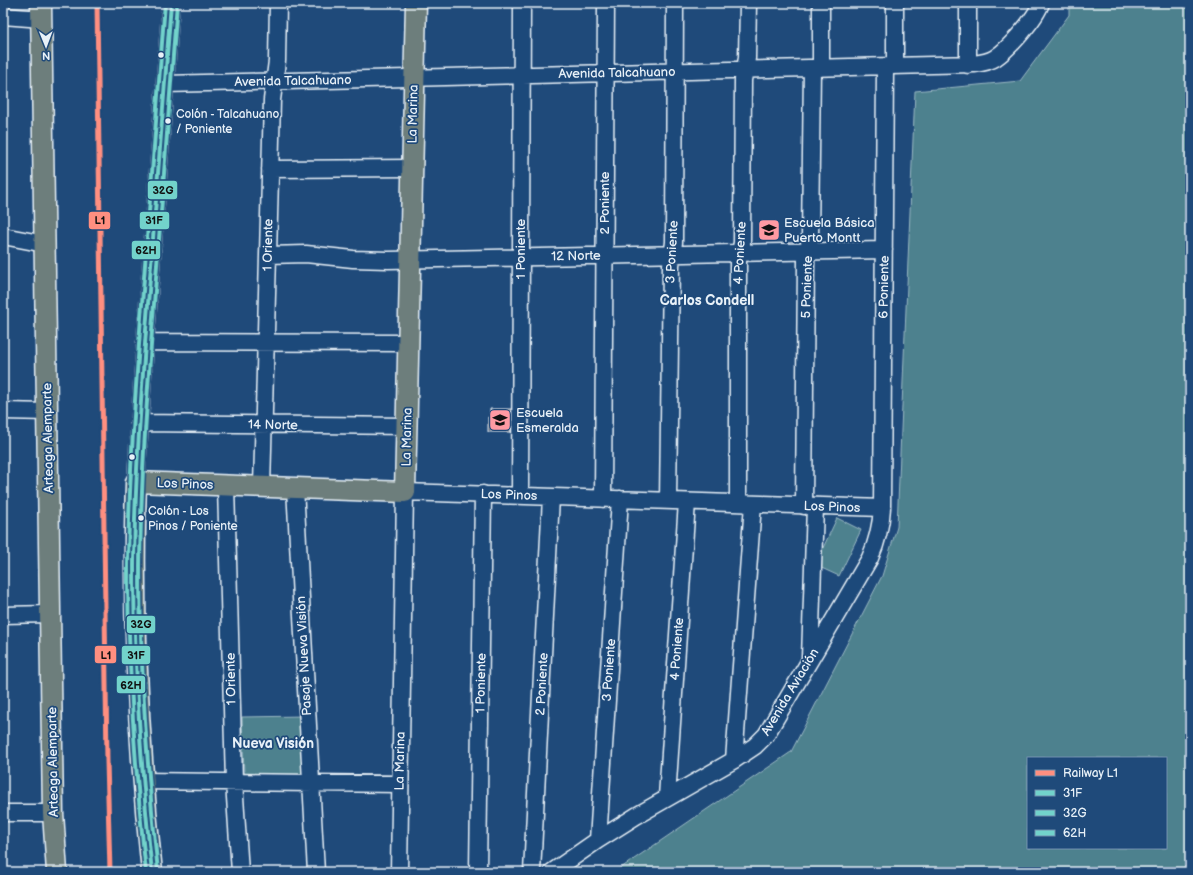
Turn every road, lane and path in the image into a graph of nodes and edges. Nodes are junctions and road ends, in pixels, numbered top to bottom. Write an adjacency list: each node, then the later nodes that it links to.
1 (171, 3): 23 (street)
2 (278, 3): 22 (street, 1 Oriente)
3 (416, 3): 21 (main road, La Marina)
4 (522, 3): 20 (street, 1 Poniente)
5 (606, 3): 19 (street, 2 Poniente)
6 (675, 3): 18 (street, 3 Poniente)
7 (748, 3): 17 (street, 4 Poniente)
8 (820, 3): 16 (street, 5 Poniente)
9 (895, 3): 15 (street, 6 Poniente)
10 (968, 3): 14 (street)
11 (1041, 3): 14 (street, Avenida Talcahuano)
12 (42, 11): 13 (street); 27 (main road, Arteaga Alemparte)
13 (3, 16)
14 (968, 64): 15 (street, Avenida Talcahuano)
15 (890, 66): 16 (street, Avenida Talcahuano); 28 (street, 6 Poniente)
16 (816, 68): 17 (street, Avenida Talcahuano); 29 (street, 5 Poniente)
17 (745, 70): 18 (street, Avenida Talcahuano); 30 (street, 4 Poniente)
18 (674, 72): 19 (street, Avenida Talcahuano); 31 (street, 3 Poniente)
19 (606, 74): 20 (street, Avenida Talcahuano); 33 (street, 2 Poniente)
20 (522, 76): 21 (street, Avenida Talcahuano); 34 (street, 1 Poniente)
21 (414, 78): 22 (street, Avenida Talcahuano); 24 (main road, La Marina)
22 (275, 82): 23 (street, Avenida Talcahuano); 25 (street, 1 Oriente)
23 (165, 84): 36 (street)
24 (412, 168): 25 (street); 35 (main road, La Marina)
25 (270, 169): 32 (street, 1 Oriente)
26 (3, 236): 27 (street)
27 (45, 244): 40 (main road, Arteaga Alemparte)
28 (884, 250): 29 (street, 12 Norte); 58 (street, 6 Poniente)
29 (808, 251): 30 (street, 12 Norte); 57 (street, 5 Poniente)
30 (740, 253): 31 (street, 12 Norte); 56 (street, 4 Poniente)
31 (672, 254): 33 (street, 12 Norte); 54 (street, 3 Poniente)
32 (268, 255): 35 (street, 12 Norte); 37 (street, 1 Oriente)
33 (605, 256): 34 (street, 12 Norte); 52 (street, 2 Poniente)
34 (521, 258): 35 (street, 12 Norte); 50 (street, 1 Poniente)
35 (410, 260): 38 (main road, La Marina)
36 (145, 342): 37 (street); 41 (street)
37 (266, 342): 38 (street); 42 (street, 1 Oriente)
38 (409, 343): 43 (main road, La Marina)
39 (3, 411): 40 (street)
40 (48, 412): 59 (main road, Arteaga Alemparte)
41 (139, 423): 42 (street, 14 Norte); 44 (street)
42 (264, 425): 43 (street, 14 Norte); 46 (street, 1 Oriente)
43 (407, 426): 48 (main road, La Marina)
44 (136, 482): 45 (main road, Los Pinos); 63 (main road)
45 (226, 486): 46 (main road, Los Pinos); 64 (street, 1 Oriente)
46 (262, 487): 47 (main road, Los Pinos)
47 (295, 488): 48 (main road, Los Pinos); 65 (street, Pasaje Nueva Visión)
48 (406, 492): 49 (street, Los Pinos); 66 (street, La Marina)
49 (483, 494): 50 (street, Los Pinos); 76 (street, 1 Poniente)
50 (520, 496): 51 (street, Los Pinos)
51 (551, 497): 52 (street, Los Pinos); 77 (street, 2 Poniente)
52 (603, 499): 53 (street, Los Pinos)
53 (620, 499): 54 (street, Los Pinos); 70 (street, 3 Poniente)
54 (668, 501): 55 (street, Los Pinos)
55 (687, 502): 56 (street, Los Pinos); 67 (street, 4 Poniente)
56 (746, 504): 57 (street, Los Pinos); 62 (street)
57 (810, 506): 58 (street, Los Pinos); 61 (street)
58 (882, 508): 61 (street, Avenida Aviación)
59 (50, 614): 60 (street); 69 (main road, Arteaga Alemparte)
60 (3, 615)
61 (810, 660): 62 (street, Avenida Aviación)
62 (734, 760): 67 (street, Avenida Aviación)
63 (143, 781): 64 (street); 72 (main road)
64 (234, 782): 65 (street); 73 (street, 1 Oriente)
65 (311, 783): 66 (street); 74 (street, Pasaje Nueva Visión)
66 (400, 784): 75 (street, La Marina)
67 (667, 797): 70 (street, Avenida Aviación)
68 (3, 813): 69 (street)
69 (53, 813): 71 (main road, Arteaga Alemparte)
70 (598, 840): 78 (street, Avenida Aviación)
71 (57, 872)
72 (152, 872)
73 (240, 872)
74 (316, 872)
75 (398, 872)
76 (478, 872)
77 (532, 872)
78 (552, 872)

